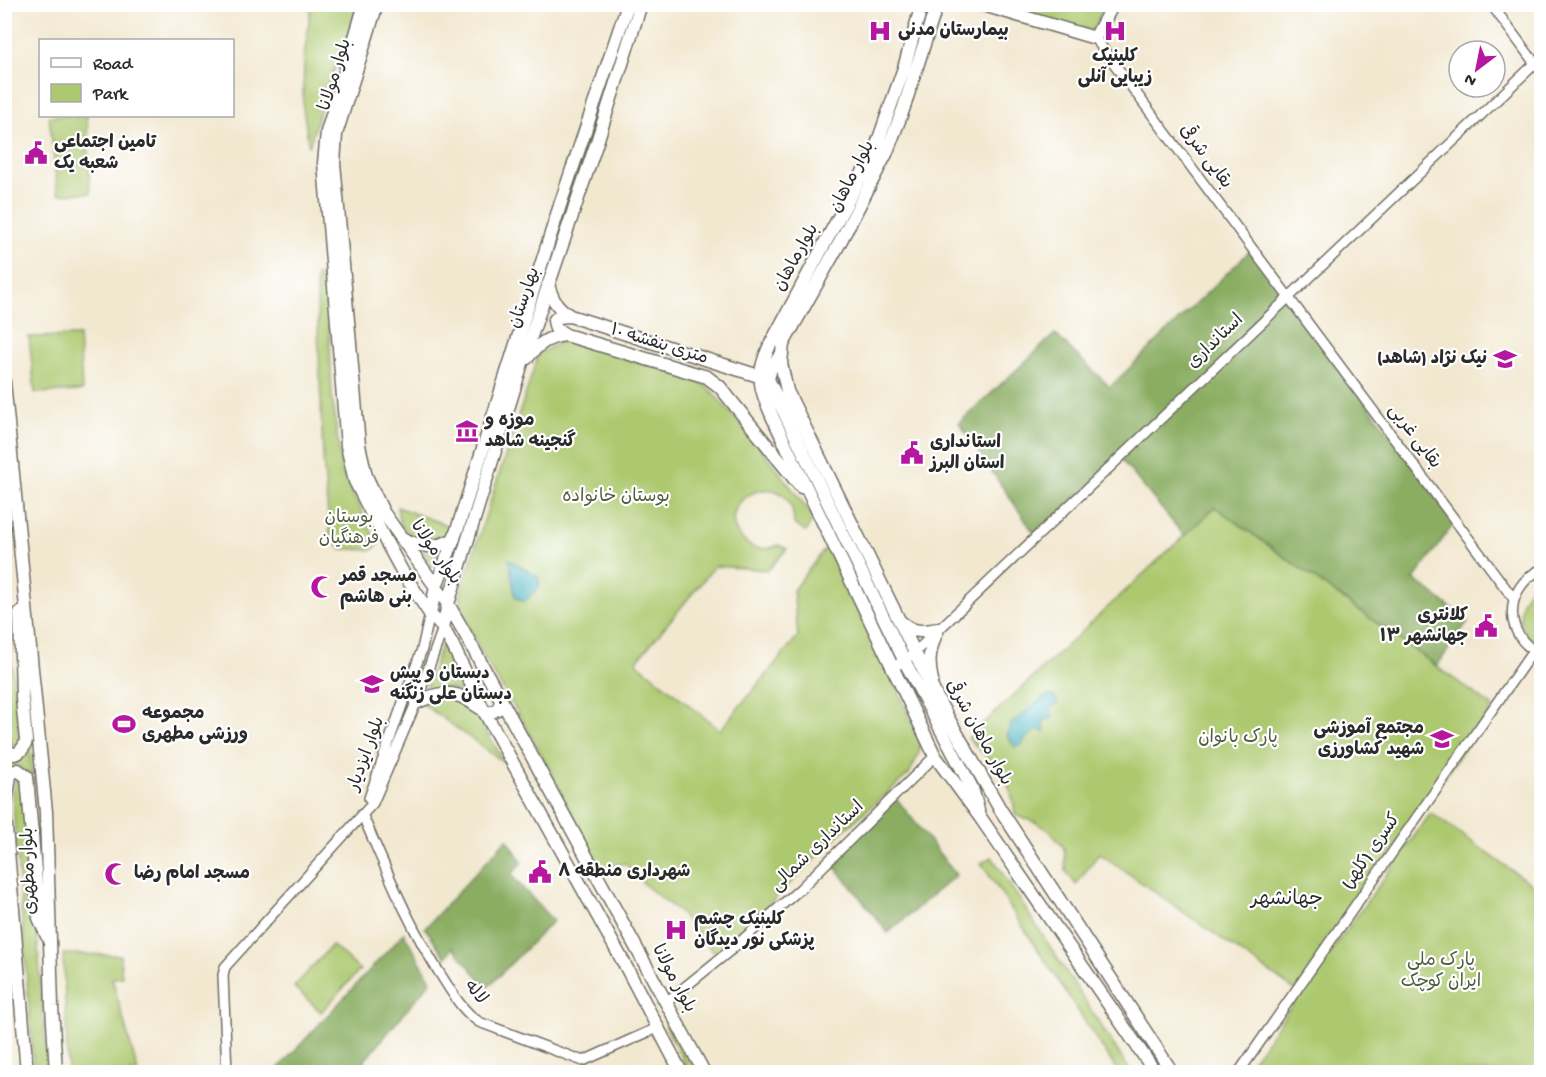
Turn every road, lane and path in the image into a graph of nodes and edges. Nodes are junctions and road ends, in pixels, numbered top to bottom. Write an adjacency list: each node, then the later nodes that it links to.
1 (365, 4): 30 (main road, بلوار مولانا)
2 (377, 4): 23 (main road, بلوار مولانا)
3 (628, 4): 24 (main road, بهارستان)
4 (640, 4): 13 (main road, بهارستان)
5 (922, 4): 19 (main road, بلوارماهان)
6 (937, 4): 17 (main road, بلوار ماهان)
7 (980, 4): 10 (main road)
8 (1113, 4): 10 (main road)
9 (1491, 4): 11 (street)
10 (1095, 38): 14 (street, بقایى شرقی)
11 (1538, 60): 12 (street); 14 (street, استانداری)
12 (1542, 73)
13 (548, 285): 15 (main road); 18 (main road, بهارستان)
14 (1288, 296): 28 (street, بقایى غربی); 33 (street, استانداری)
15 (570, 316): 16 (main road); 19 (main road, ۱۰ متری بنفشه)
16 (566, 335): 18 (main road); 22 (main road, ۱۰ متری بنفشه)
17 (781, 356): 19 (main road, بلوار ماهان); 21 (main road)
18 (522, 363): 29 (main road, بهارستان)
19 (763, 378): 21 (main road, ۱۰ متری بنفشه); 22 (main road); 35 (main road)
20 (4, 382): 25 (main road, بلوار مطهری)
21 (787, 391): 31 (main road, بلوار ماهان شرقی)
22 (813, 502): 36 (main road)
23 (402, 538): 24 (main road); 27 (main road, بلوار مولانا)
24 (454, 539): 27 (main road, بهارستان)
25 (22, 566): 41 (main road); 48 (main road, بلوار مطهری)
26 (1542, 569): 28 (street)
27 (436, 587): 29 (main road, بلوار مولانا); 30 (main road, بهارستان)
28 (1513, 597): 34 (street)
29 (448, 604): 32 (main road, بهارستان); 37 (main road, بلوار مولانا)
30 (430, 614): 32 (main road, بلوار مولانا); 46 (street, بلوار ایزدیار)
31 (896, 617): 33 (main road); 35 (main road, بلوار ماهان شرقی)
32 (443, 628): 38 (street, بلوار ایزدیار); 40 (main road, بلوار مولانا)
33 (938, 629): 35 (street, استانداری); 39 (main road)
34 (1537, 653): 58 (street, کسری (کلهر))
35 (909, 656): 36 (street, استانداری); 39 (main road, بلوار ماهان شرقی); 47 (main road)
36 (893, 668): 44 (main road)
37 (501, 700): 40 (main road); 42 (main road, بلوار مولانا)
38 (416, 703): 40 (main road); 46 (street, بلوار ایزدیار)
39 (940, 704): 57 (main road, بلوار ماهان شرقی)
40 (484, 711): 43 (main road, بلوار مولانا)
41 (4, 731)
42 (519, 734): 43 (main road); 49 (main road, بلوار مولانا)
43 (503, 743): 50 (main road, بلوار مولانا)
44 (935, 756): 47 (main road); 49 (street, استانداری شمالی)
45 (5, 806): 48 (main road, بلوار مطهری); 51 (main road, بلوار مطهری)
46 (362, 814): 50 (street, لاله); 53 (street)
47 (980, 817): 56 (main road)
48 (50, 942): 52 (main road, بلوار مطهری)
49 (664, 1003): 55 (main road, بلوار مولانا)
50 (657, 1028): 54 (main road, بلوار مولانا)
51 (27, 1072)
52 (56, 1072)
53 (227, 1072)
54 (681, 1072)
55 (704, 1072)
56 (1155, 1072)
57 (1172, 1072)
58 (1239, 1072)

